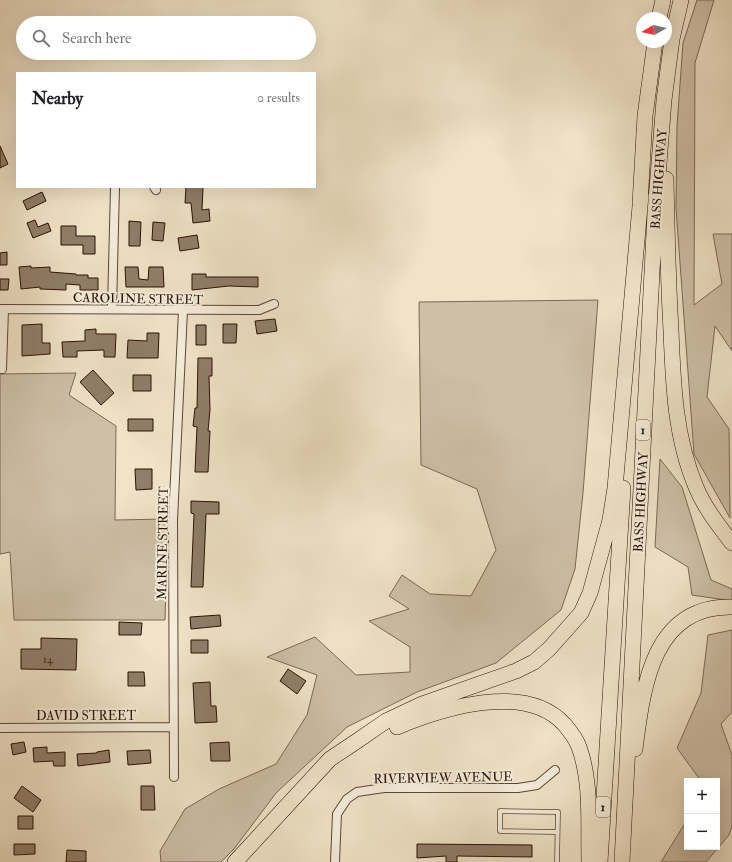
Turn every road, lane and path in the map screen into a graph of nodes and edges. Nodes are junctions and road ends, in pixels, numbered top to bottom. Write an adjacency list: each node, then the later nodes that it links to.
1 (663, 0): 3 (highway)
2 (681, 0): 5 (highway, BASS HIGHWAY / 1)
3 (660, 12)
4 (654, 48): 7 (highway, BASS HIGHWAY / 1)
5 (664, 100): 13 (highway); 21 (highway, BASS HIGHWAY / 1)
6 (115, 188): 10 (street)
7 (641, 195): 19 (highway); 26 (highway, BASS HIGHWAY / 1)
8 (274, 304): 11 (street, CAROLINE STREET)
9 (2, 309): 10 (street, CAROLINE STREET); 12 (street)
10 (112, 309): 11 (street, CAROLINE STREET)
11 (183, 311): 15 (street, MARINE STREET)
12 (2, 369)
13 (732, 543)
14 (732, 607): 21 (highway)
15 (173, 727): 16 (street, DAVID STREET); 18 (street, MARINE STREET)
16 (0, 728)
17 (556, 770): 23 (street, RIVERVIEW AVENUE)
18 (174, 776)
19 (284, 807): 22 (highway); 25 (highway)
20 (557, 832): 20 (lane); 24 (lane)
21 (623, 836): 27 (highway, BASS HIGHWAY / 1)
22 (237, 860)
23 (335, 862)
24 (557, 862)
25 (589, 862)
26 (600, 862)
27 (622, 862)

